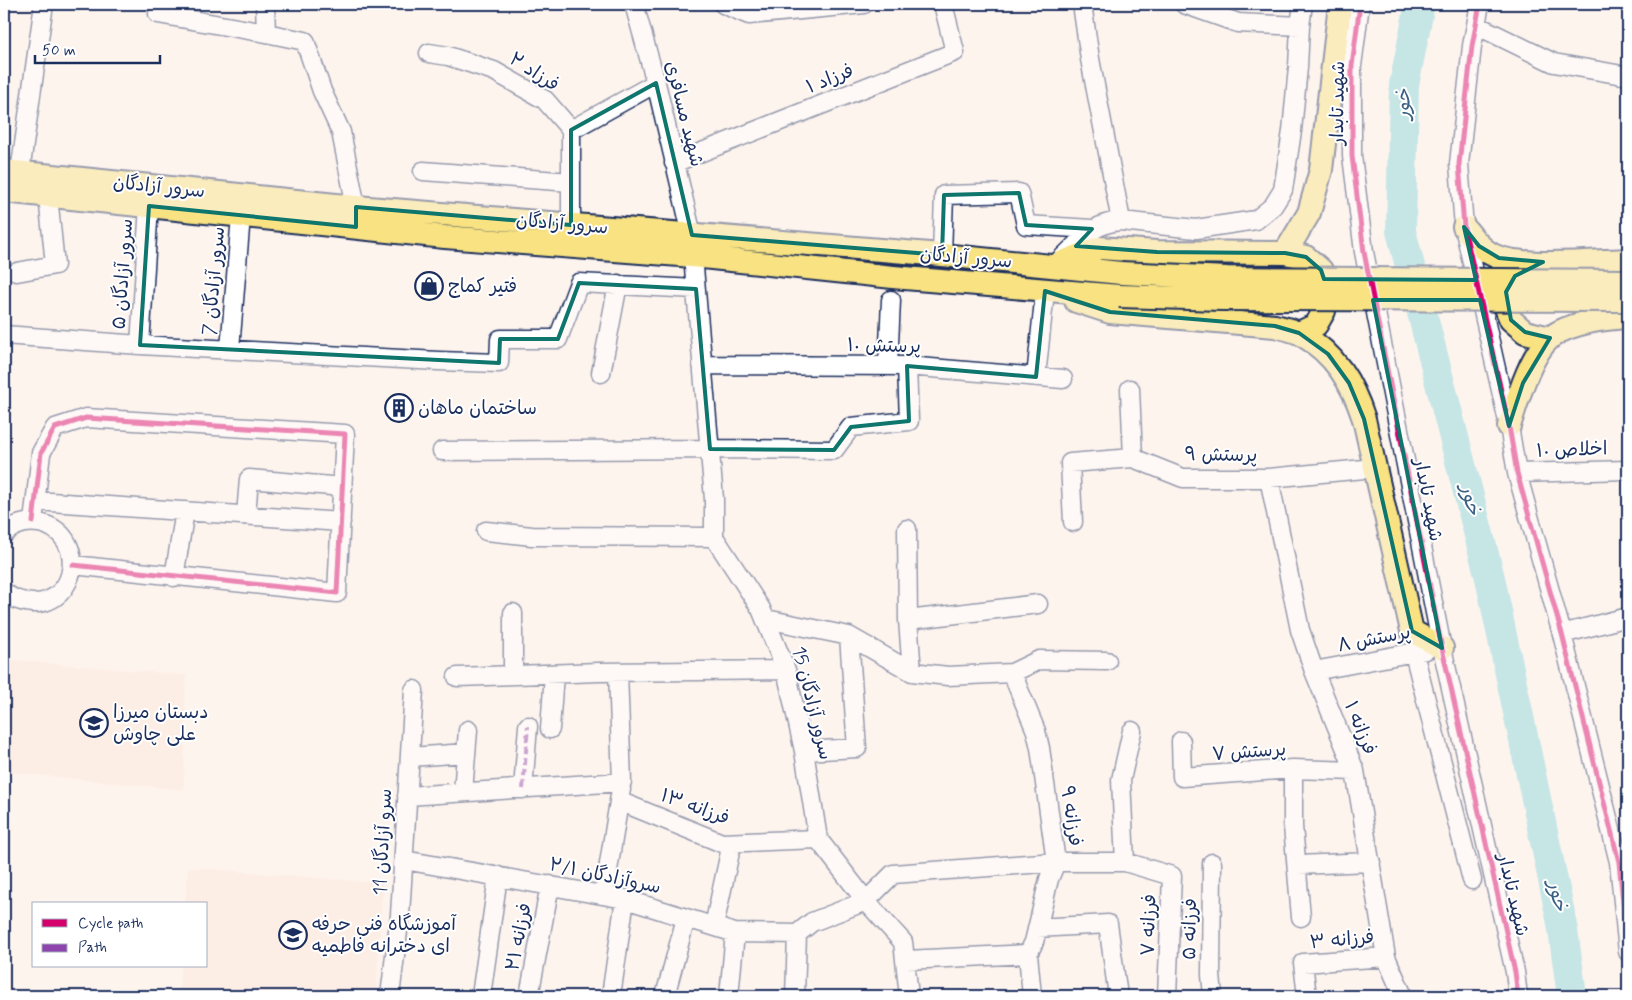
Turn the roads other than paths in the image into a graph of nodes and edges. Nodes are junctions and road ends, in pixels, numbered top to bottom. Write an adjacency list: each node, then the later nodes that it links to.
1 (44, 4): 24 (street)
2 (265, 4): 17 (street)
3 (634, 4): 20 (street, شهید مسافری)
4 (723, 4): 13 (street)
5 (864, 4): 13 (street)
6 (943, 4): 22 (street, فرزاد ۱)
7 (1082, 4): 31 (street)
8 (1184, 4): 16 (street)
9 (1303, 4): 16 (street)
10 (1340, 4): 36 (main road)
11 (1360, 4): 90 (street, شهید تابدار)
12 (1480, 4): 15 (street)
13 (751, 9)
14 (158, 14): 17 (street)
15 (1476, 25): 19 (street); 33 (street)
16 (1300, 26): 31 (street)
17 (266, 32): 30 (street)
18 (429, 53): 21 (street, فرزاد ۲)
19 (1628, 76)
20 (656, 83): 21 (street); 22 (street, شهید مسافری)
21 (571, 130): 25 (street)
22 (674, 163): 35 (street, شهید مسافری)
23 (423, 171): 25 (street)
24 (12, 172): 30 (main road, سرور آزادگان)
25 (571, 182): 32 (street)
26 (4, 191): 27 (main road, سرور آزادگان)
27 (48, 196): 28 (main road, سرور آزادگان); 41 (street)
28 (149, 206): 29 (main road, سرور آزادگان); 52 (street, سرور آزادگان ۵)
29 (241, 216): 30 (main road, سرور آزادگان); 53 (street, سرور آزادگان 7)
30 (356, 217): 32 (main road, سرور آزادگان); 35 (main road, سرور آزادگان)
31 (1121, 222): 34 (street)
32 (571, 225): 35 (main road, سرور آزادگان)
33 (1464, 227): 39 (main road); 61 (street)
34 (1092, 229): 37 (street); 40 (street)
35 (692, 245): 37 (main road, سرور آزادگان); 44 (street); 45 (main road, سرور آزادگان)
36 (1285, 253): 40 (main road); 49 (main road)
37 (942, 255): 40 (main road, سرور آزادگان)
38 (1628, 260): 39 (main road)
39 (1543, 262): 51 (main road)
40 (1053, 266): 42 (main road, سرور آزادگان, bridge)
41 (17, 272)
42 (1628, 281)
43 (618, 284): 44 (street); 53 (street); 57 (street)
44 (696, 289): 54 (street)
45 (1044, 291): 47 (main road, سرور آزادگان, bridge); 49 (main road); 58 (street)
46 (891, 300): 55 (street)
47 (1628, 300)
48 (1628, 317): 51 (main road)
49 (1299, 334): 65 (main road)
50 (4, 335): 52 (street)
51 (1550, 338): 61 (main road)
52 (140, 345): 53 (street)
53 (230, 350)
54 (702, 365): 55 (street, پرستش ۱۰); 62 (street)
55 (888, 366): 56 (street, پرستش ۱۰)
56 (907, 366): 58 (street, پرستش ۱۰); 62 (street)
57 (601, 373)
58 (1036, 377): 59 (street, پرستش ۱۰)
59 (1063, 379)
60 (1130, 389): 64 (street)
61 (1509, 426): 67 (street)
62 (710, 449): 63 (street); 79 (street)
63 (442, 451)
64 (1133, 458): 68 (street, پرستش ۹); 75 (street, پرستش ۹)
65 (1375, 468): 68 (street, پرستش ۹); 90 (main road)
66 (1628, 470): 67 (street, اخلاص ۱۰)
67 (1518, 473): 88 (street)
68 (1269, 478): 96 (street, فرزانه ۱)
69 (343, 487): 70 (street); 72 (street); 74 (street)
70 (36, 501): 71 (street); 73 (street)
71 (185, 511): 72 (street); 81 (street)
72 (246, 515): 74 (street)
73 (33, 522): 78 (street); 80 (street)
74 (341, 522): 81 (street)
75 (1073, 522)
76 (907, 529): 87 (street)
77 (486, 531): 79 (street)
78 (4, 534)
79 (714, 537): 86 (street, سرور آزادگان 15)
80 (73, 565): 81 (street); 82 (street)
81 (174, 577)
82 (4, 592)
83 (1038, 604): 87 (street)
84 (513, 613): 99 (street)
85 (1628, 617): 88 (street)
86 (766, 619): 89 (street); 93 (street, سرور آزادگان 15)
87 (908, 620): 95 (street)
88 (1562, 634): 124 (street)
89 (849, 636): 95 (street); 107 (street)
90 (1442, 648): 91 (street, پرستش ۸); 156 (street, شهید تابدار)
91 (1414, 653): 96 (street, پرستش ۸); 127 (street)
92 (1107, 661): 97 (street)
93 (786, 670): 94 (street); 107 (street, سرور آزادگان 15)
94 (618, 672): 98 (street); 112 (street)
95 (912, 672): 97 (street)
96 (1314, 672): 111 (street, فرزانه ۱)
97 (1012, 673): 120 (street, فرزانه ۹)
98 (554, 674): 99 (street); 103 (street)
99 (513, 675): 100 (street)
100 (457, 677)
101 (414, 690): 109 (street, سرو آزادگان 11)
102 (528, 726): 113 (street)
103 (550, 729)
104 (468, 730): 108 (street)
105 (1132, 731): 121 (street)
106 (1181, 741): 110 (street, پرستش ۷)
107 (804, 751): 117 (street, سرور آزادگان 15)
108 (466, 753): 109 (street); 114 (street)
109 (410, 757): 115 (street, سرو آزادگان 11)
110 (1293, 769): 111 (street, پرستش ۷); 125 (street)
111 (1355, 771): 122 (street, فرزانه ۱)
112 (622, 782): 113 (street); 116 (street)
113 (523, 789): 114 (street)
114 (463, 792): 115 (street)
115 (408, 796): 119 (street, سرو آزادگان 11)
116 (619, 801): 118 (street, فرزانه ۱۳); 129 (street)
117 (818, 839): 118 (street, فرزانه ۱۳); 131 (street, سرور آزادگان 15)
118 (732, 843): 134 (street)
119 (404, 860): 126 (street, ۲/۱ سروآزادگان); 142 (street, سرو آزادگان 11)
120 (1056, 862): 121 (street); 131 (street); 135 (street, فرزانه ۹)
121 (1125, 862): 152 (street, فرزانه ۷)
122 (1371, 862): 125 (street); 140 (street, فرزانه ۱)
123 (1212, 863): 153 (street, فرزانه ۵)
124 (1624, 864): 138 (street)
125 (1297, 865): 132 (street)
126 (498, 876): 128 (street, ۲/۱ سروآزادگان); 143 (street)
127 (1472, 880)
128 (550, 885): 129 (street, ۲/۱ سروآزادگان); 144 (street, فرزانه ۲۱)
129 (604, 895): 130 (street, ۲/۱ سروآزادگان)
130 (625, 899): 133 (street, ۲/۱ سروآزادگان); 145 (street)
131 (866, 901): 137 (street); 141 (street, سرور آزادگان 15)
132 (1301, 917)
133 (686, 918): 134 (street, ۲/۱ سروآزادگان); 146 (street)
134 (714, 926): 136 (street, ۲/۱ سروآزادگان)
135 (1037, 928): 139 (street, فرزانه ۹); 151 (street)
136 (735, 933): 137 (street, ۲/۱ سروآزادگان); 147 (street)
137 (797, 934): 148 (street)
138 (1628, 952)
139 (1028, 954): 141 (street); 150 (street, فرزانه ۹)
140 (1386, 957): 154 (street, فرزانه ۳); 155 (street, فرزانه ۱)
141 (906, 960): 149 (street, سرور آزادگان 15)
142 (390, 996)
143 (481, 996)
144 (529, 996)
145 (611, 996)
146 (665, 996)
147 (729, 996)
148 (794, 996)
149 (909, 996)
150 (1032, 996)
151 (1118, 996)
152 (1167, 996)
153 (1213, 996)
154 (1307, 996)
155 (1403, 996)
156 (1518, 996)

